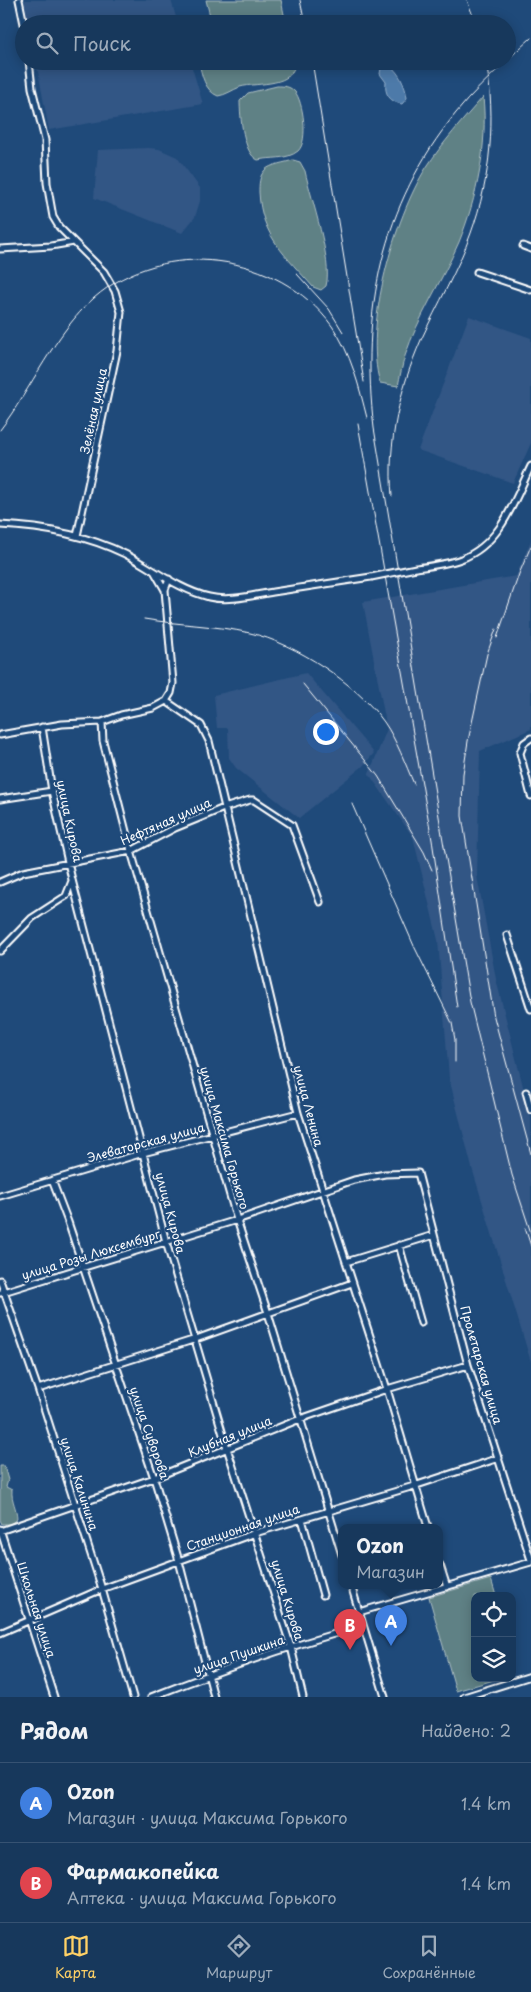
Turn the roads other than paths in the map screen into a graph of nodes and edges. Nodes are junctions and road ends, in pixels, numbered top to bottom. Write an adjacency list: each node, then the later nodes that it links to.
1 (19, 0): 2 (street)
2 (22, 15)
3 (30, 70): 4 (street, Зелёная улица)
4 (74, 242): 6 (street); 12 (street, Зелёная улица)
5 (523, 246): 7 (street)
6 (0, 249)
7 (531, 249)
8 (477, 272): 9 (street)
9 (531, 290)
10 (531, 466): 14 (street, bridge)
11 (0, 525): 12 (street)
12 (77, 536): 13 (street)
13 (152, 569): 14 (street); 15 (street)
14 (169, 578): 15 (street)
15 (165, 590): 16 (street)
16 (166, 701): 17 (street); 24 (street, улица Ленина)
17 (102, 722): 18 (street); 25 (street, улица Максима Горького)
18 (42, 727): 19 (street); 21 (street, улица Кирова)
19 (0, 735)
20 (531, 738): 22 (street)
21 (52, 792): 23 (street); 26 (street, улица Кирова)
22 (531, 796)
23 (0, 799)
24 (224, 808): 25 (street, Нефтяная улица); 29 (street, Нефтяная улица); 35 (street, улица Ленина)
25 (131, 851): 26 (street, Нефтяная улица); 36 (street, улица Максима Горького)
26 (68, 864): 27 (street, улица Кирова); 28 (street, Нефтяная улица)
27 (72, 880): 31 (street); 37 (street, улица Кирова)
28 (0, 882)
29 (320, 902)
30 (507, 935): 32 (street)
31 (0, 951)
32 (531, 1009)
33 (526, 1092): 34 (street)
34 (531, 1110)
35 (298, 1113): 36 (street, Элеваторская улица); 40 (street, улица Ленина)
36 (212, 1136): 37 (street, Элеваторская улица); 42 (street, улица Максима Горького)
37 (143, 1153): 39 (street, Элеваторская улица); 44 (street, улица Кирова)
38 (418, 1173): 40 (street, улица Розы Люксембург); 43 (street, Пролетарская улица)
39 (52, 1180): 41 (street, Элеваторская улица); 47 (street, улица Суворова)
40 (322, 1191): 42 (street, улица Розы Люксембург); 46 (street, улица Ленина)
41 (0, 1196)
42 (237, 1220): 44 (street, улица Розы Люксембург); 51 (street, улица Максима Горького)
43 (434, 1234): 45 (street); 55 (street, Пролетарская улица)
44 (166, 1242): 47 (street, улица Розы Люксембург); 53 (street, улица Кирова)
45 (399, 1245): 46 (street); 52 (street)
46 (346, 1262): 49 (street, улица Ленина)
47 (82, 1268): 50 (street, улица Розы Люксембург); 54 (street, улица Суворова)
48 (0, 1280): 50 (street, улица Калинина)
49 (352, 1283): 51 (street); 57 (street, улица Ленина)
50 (2, 1293): 56 (street, улица Калинина)
51 (268, 1313): 53 (street); 58 (street, улица Максима Горького)
52 (421, 1323)
53 (196, 1339): 54 (street); 59 (street, улица Кирова)
54 (115, 1363): 56 (street); 61 (street, улица Суворова)
55 (468, 1366): 57 (street, Клубная улица); 60 (street, Пролетарская улица)
56 (38, 1389): 63 (street, улица Калинина)
57 (387, 1389): 58 (street, Клубная улица); 62 (street, улица Ленина)
58 (300, 1419): 59 (street, Клубная улица); 64 (street, улица Максима Горького)
59 (227, 1448): 61 (street, Клубная улица); 68 (street, улица Кирова)
60 (499, 1458): 62 (street, Станционная улица); 71 (street, Пролетарская улица)
61 (154, 1478): 63 (street, Клубная улица); 70 (street, улица Суворова)
62 (414, 1486): 64 (street, Станционная улица); 66 (street, улица Ленина)
63 (75, 1505): 67 (street, Клубная улица); 75 (street, улица Калинина)
64 (329, 1510): 65 (street, Станционная улица); 69 (street, улица Максима Горького)
65 (302, 1519): 68 (street, Станционная улица); 78 (street)
66 (427, 1524)
67 (0, 1530): 80 (street, Школьная улица)
68 (256, 1533): 70 (street, Станционная улица); 83 (street, улица Кирова)
69 (338, 1541)
70 (179, 1561): 75 (street, Станционная улица); 84 (street, улица Суворова)
71 (531, 1561): 73 (street)
72 (443, 1574): 73 (street)
73 (447, 1587): 74 (street)
74 (443, 1588)
75 (102, 1589): 80 (street, Станционная улица); 88 (street, улица Калинина)
76 (352, 1589): 79 (street)
77 (440, 1589): 79 (street)
78 (323, 1595)
79 (359, 1612): 81 (street)
80 (29, 1621): 82 (street, Станционная улица); 87 (street, Школьная улица)
81 (363, 1626): 83 (street, улица Пушкина); 92 (street)
82 (0, 1633)
83 (291, 1647): 84 (street, улица Пушкина); 91 (street, улица Кирова)
84 (208, 1675): 89 (street, улица Пушкина); 90 (street, улица Суворова)
85 (531, 1676): 86 (street)
86 (476, 1696): 93 (street)
87 (54, 1697)
88 (133, 1697)
89 (151, 1697)
90 (214, 1697)
91 (303, 1697)
92 (384, 1697)
93 (464, 1697)

